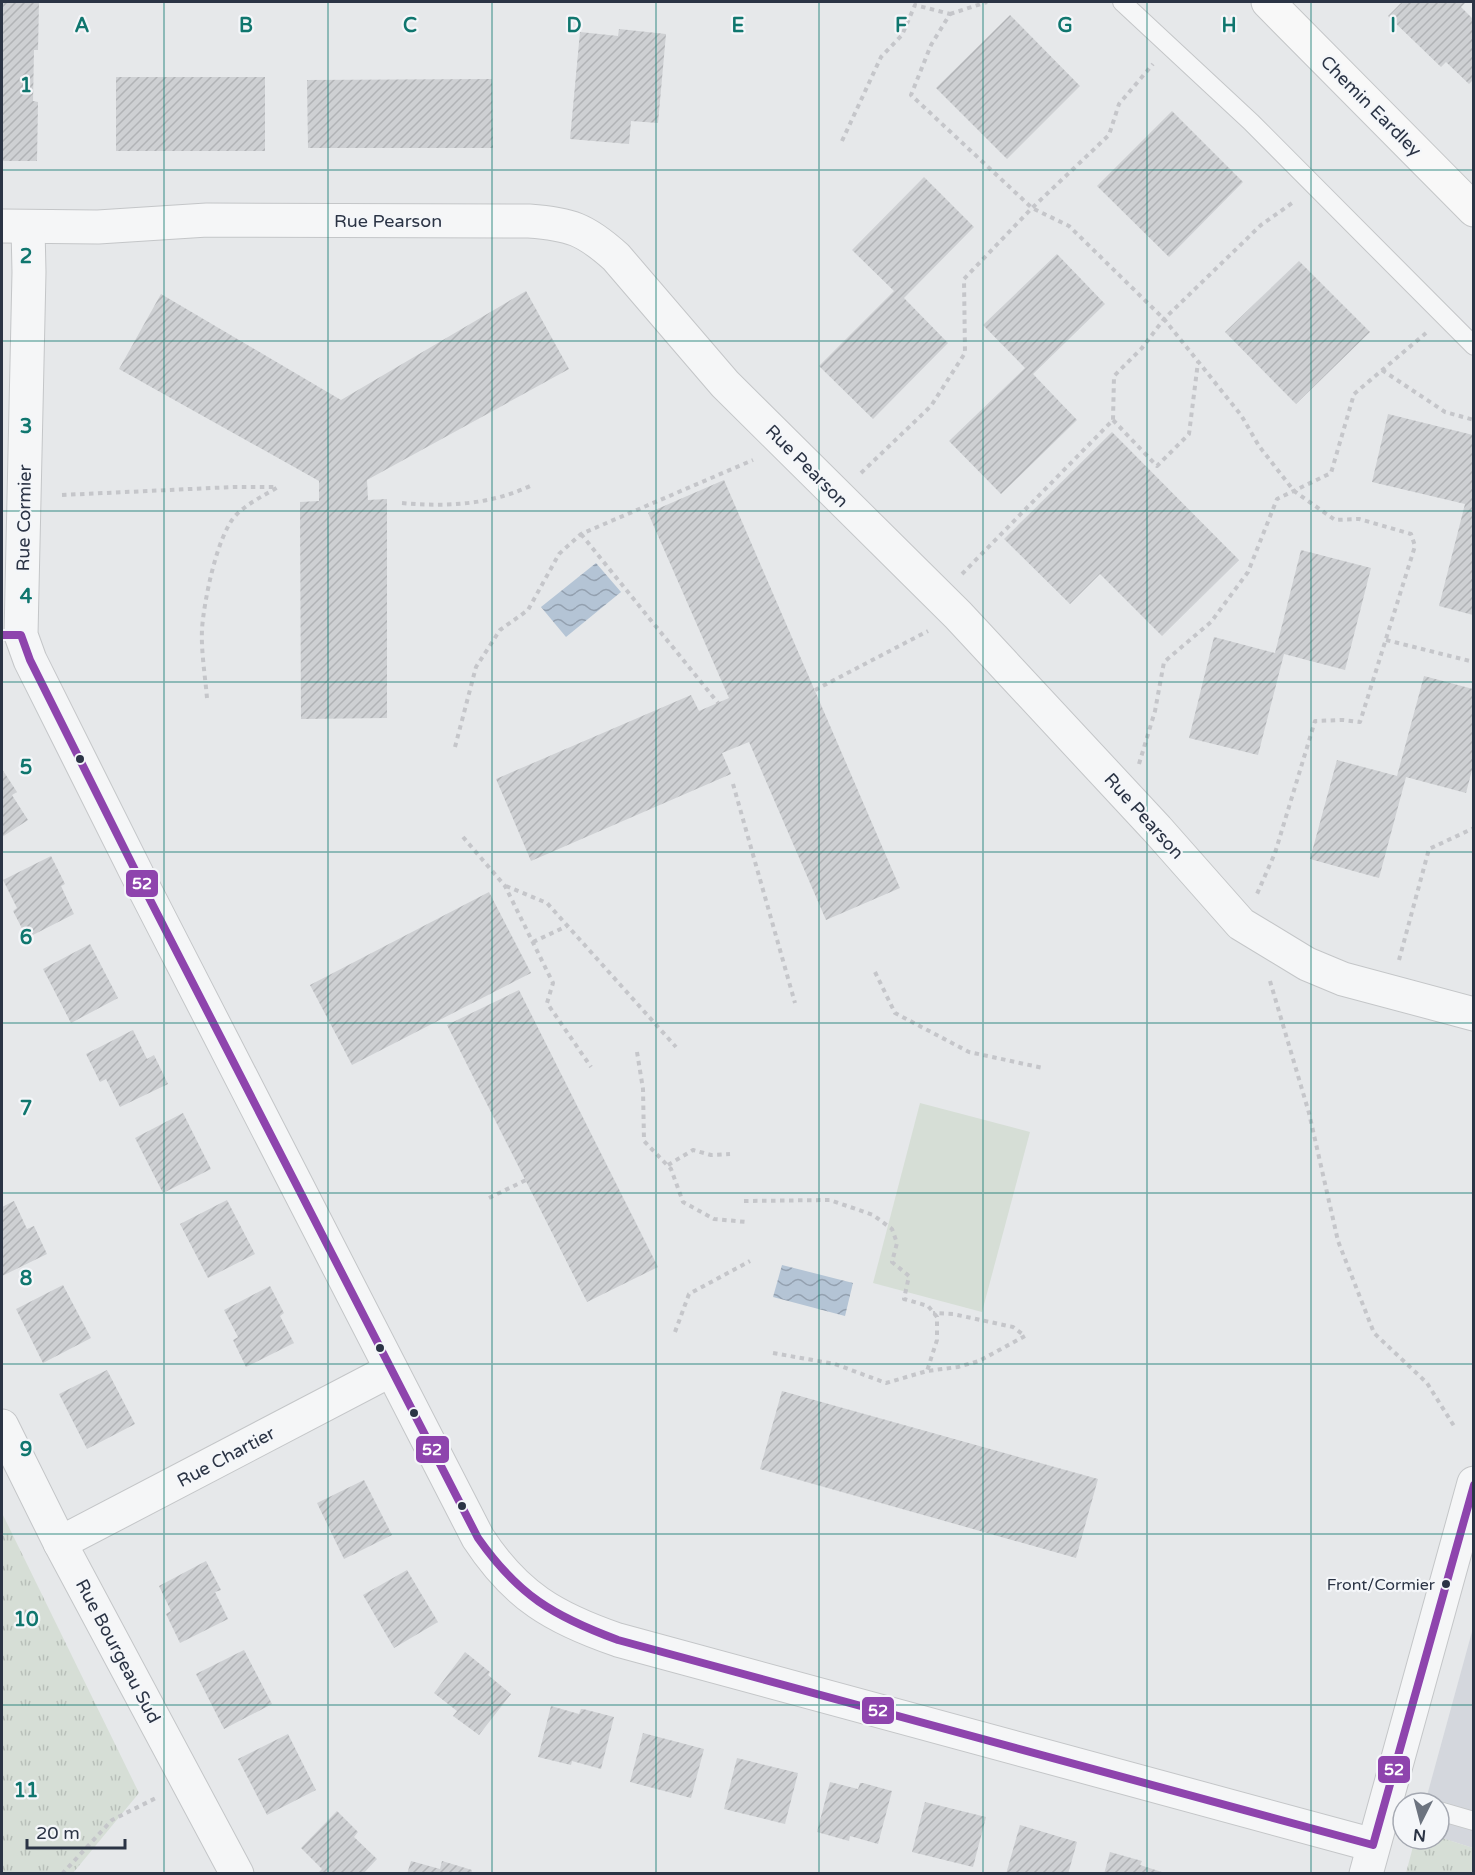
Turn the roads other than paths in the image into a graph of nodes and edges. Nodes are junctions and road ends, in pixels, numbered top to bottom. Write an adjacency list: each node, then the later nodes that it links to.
1 (1122, 2): 5 (lane)
2 (1268, 2): 3 (main road, Chemin Eardley)
3 (1473, 210)
4 (15, 227): 6 (street, Rue Cormier); 7 (street, Rue Pearson)
5 (1473, 346)
6 (11, 635): 8 (street, Rue Cormier)
7 (1473, 1014)
8 (391, 1370): 12 (street, Rue Chartier); 17 (street, Rue Cormier)
9 (2, 1425): 12 (street, Rue Bourgeau Sud)
10 (1473, 1483): 11 (street)
11 (1466, 1535): 13 (street)
12 (60, 1543): 18 (street, Rue Bourgeau Sud)
13 (1400, 1791)
14 (1391, 1815): 17 (street)
15 (1451, 1815): 16 (lane)
16 (1473, 1821)
17 (1370, 1859)
18 (237, 1874)

